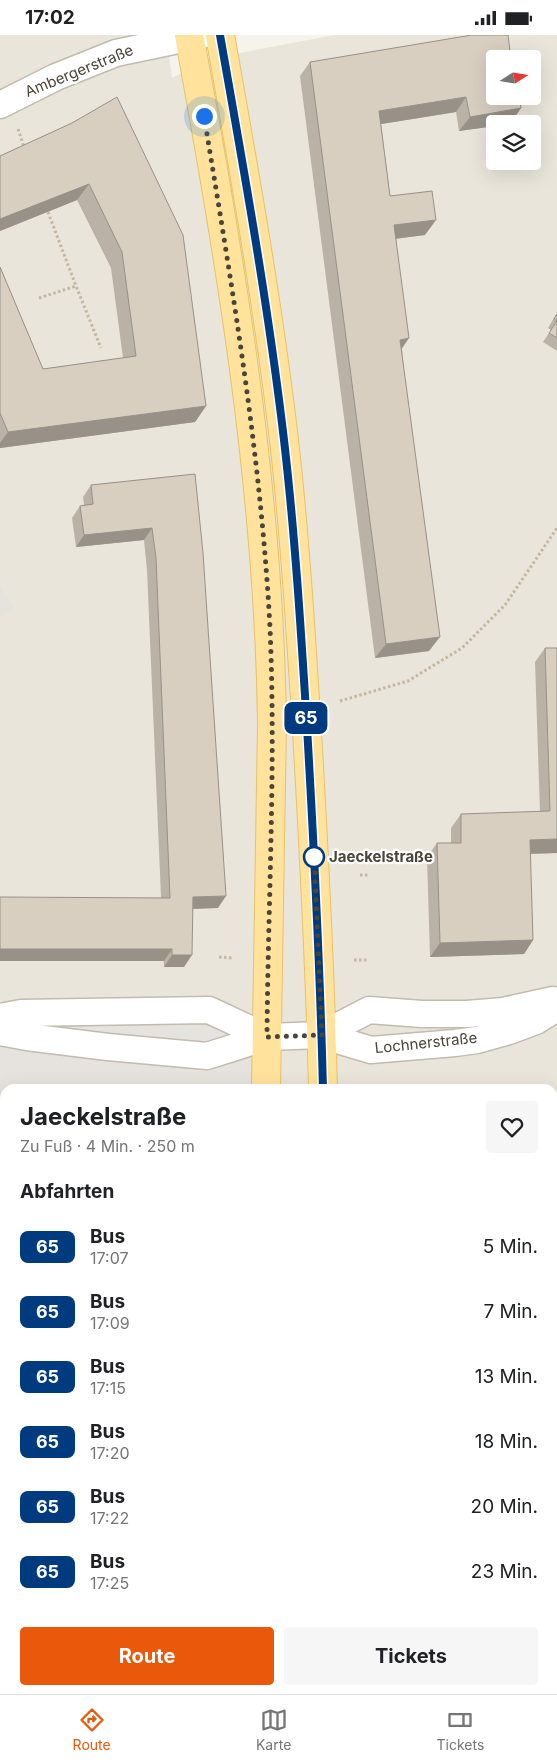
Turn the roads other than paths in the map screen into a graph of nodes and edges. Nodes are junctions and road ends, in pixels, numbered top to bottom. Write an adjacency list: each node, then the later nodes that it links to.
1 (220, 35): 8 (main road)
2 (194, 36): 3 (street, Ambergerstraße); 9 (main road)
3 (0, 105)
4 (557, 1000): 8 (street, Lochnerstraße)
5 (557, 1008): 8 (street, Lochnerstraße)
6 (0, 1017): 9 (street)
7 (0, 1032): 9 (street)
8 (322, 1035): 9 (street, Lochnerstraße); 11 (main road)
9 (267, 1037): 10 (main road)
10 (266, 1084)
11 (323, 1084)

